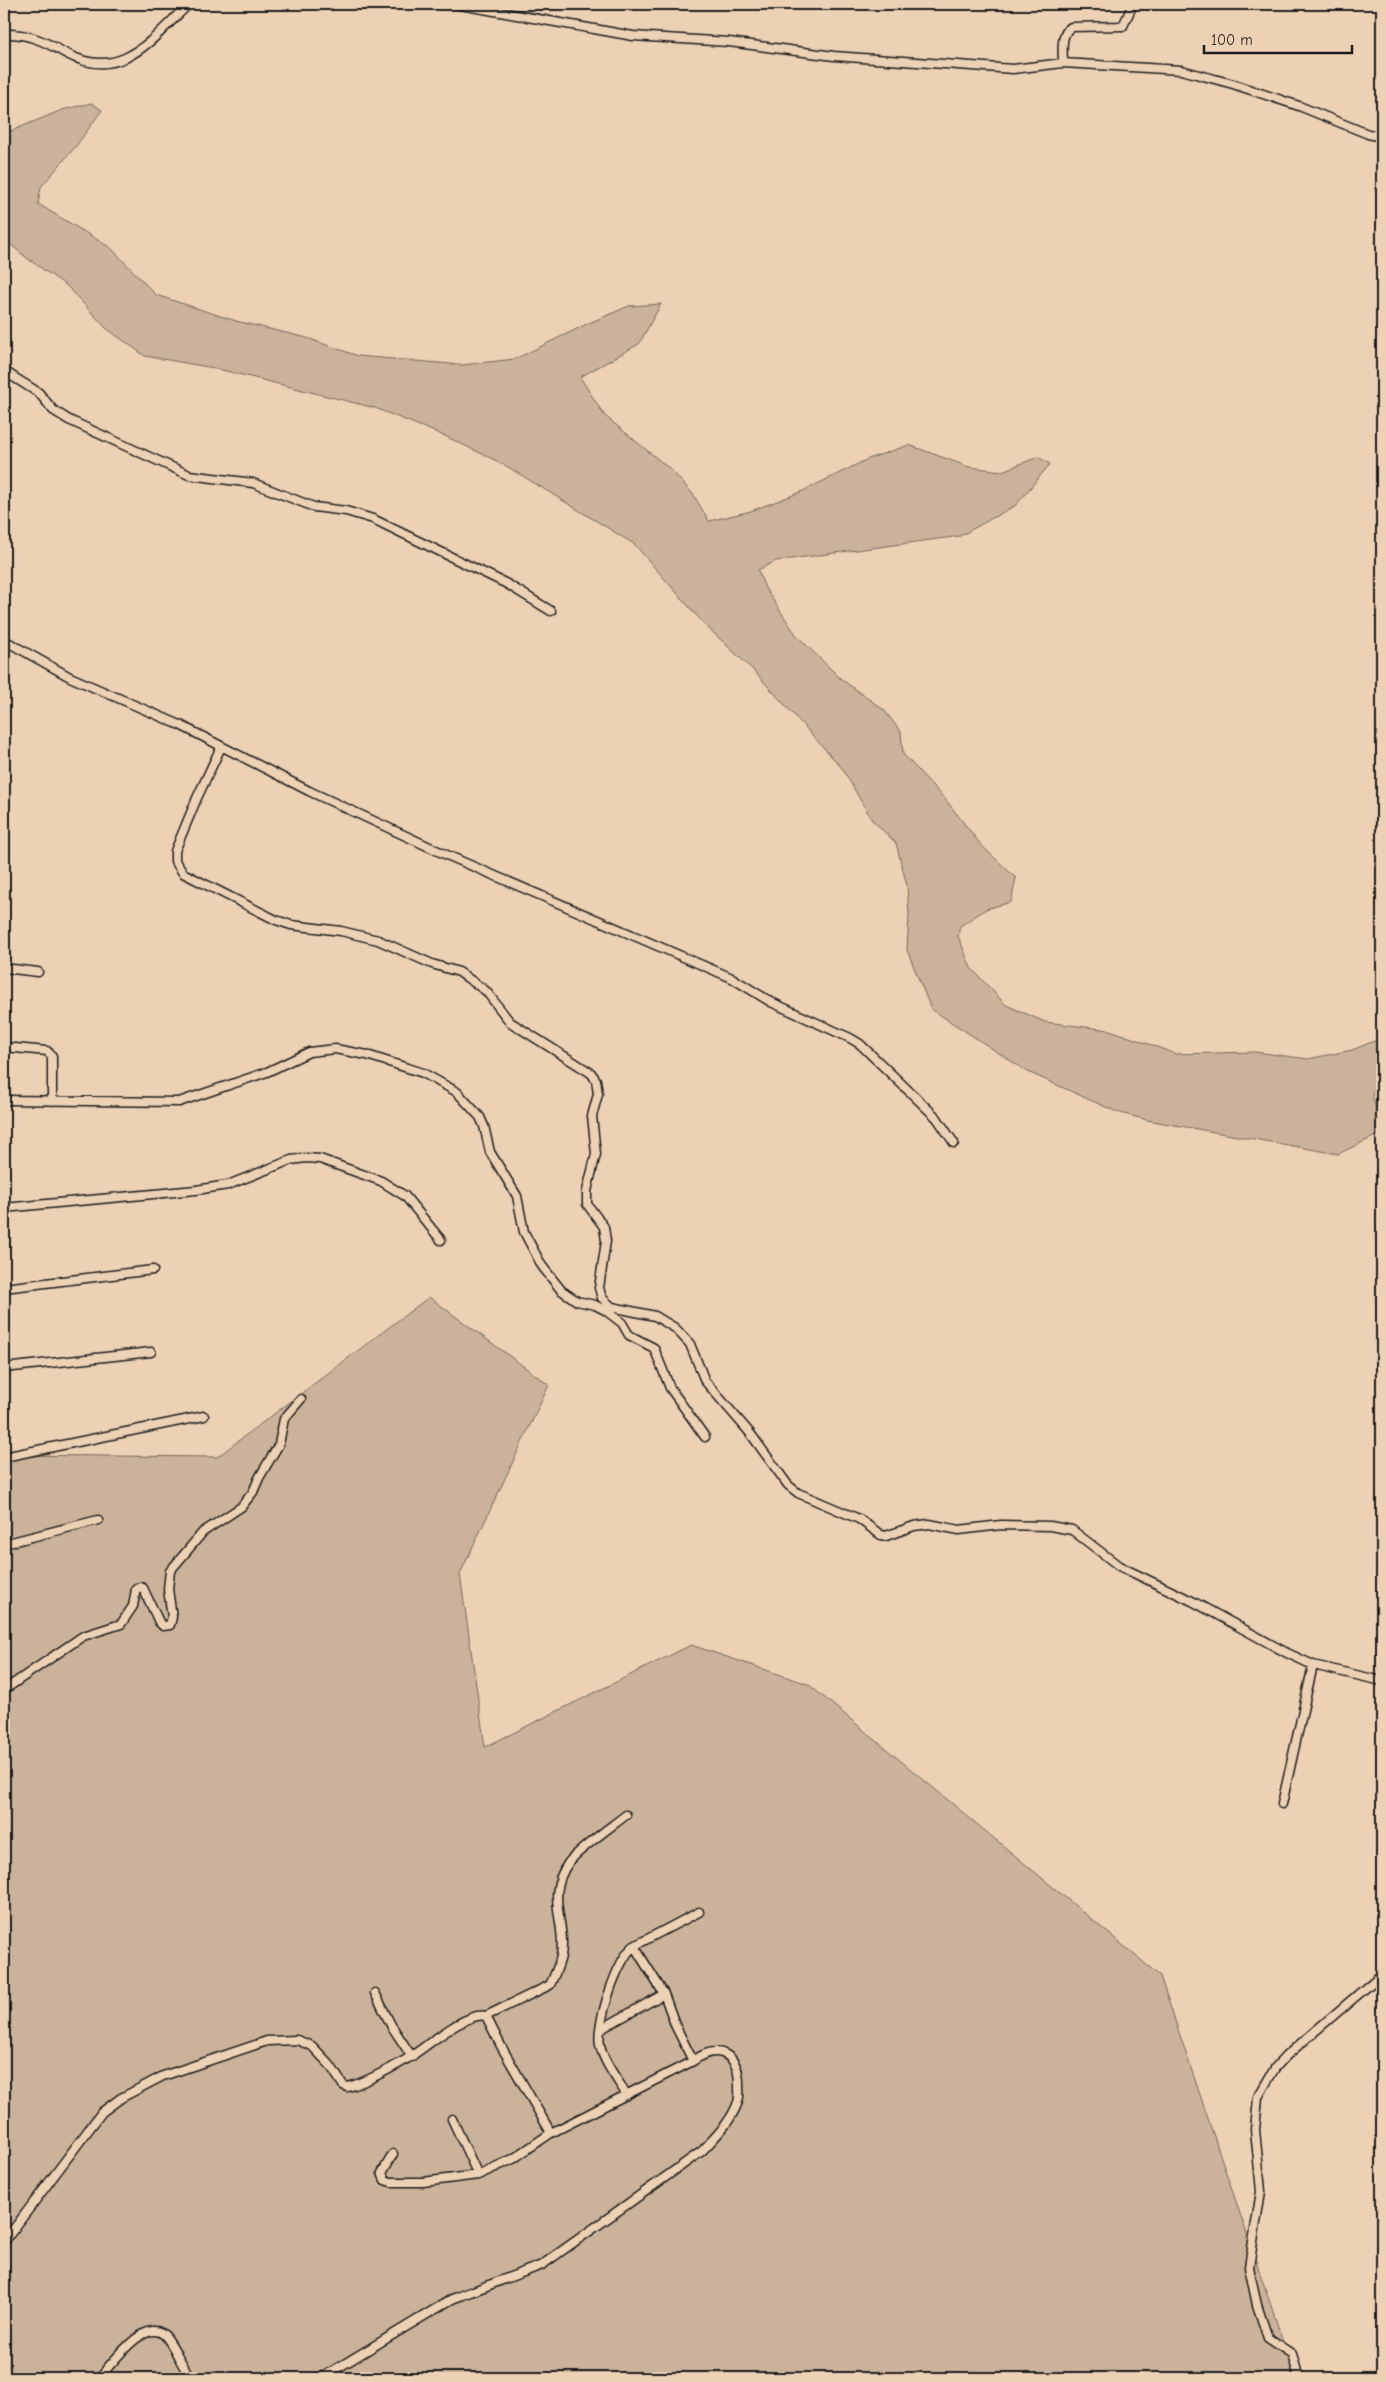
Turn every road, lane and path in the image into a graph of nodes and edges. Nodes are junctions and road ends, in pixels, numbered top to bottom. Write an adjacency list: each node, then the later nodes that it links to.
1 (189, 4): 4 (street)
2 (456, 4): 5 (street)
3 (1133, 4): 5 (street)
4 (4, 34)
5 (1064, 63): 6 (street)
6 (1382, 137)
7 (4, 371): 8 (street)
8 (551, 611)
9 (4, 640): 10 (street)
10 (221, 747): 16 (street); 21 (street)
11 (4, 968): 12 (street)
12 (38, 972)
13 (4, 1047): 15 (street)
14 (4, 1100): 15 (street)
15 (52, 1100): 22 (street)
16 (954, 1143)
17 (4, 1208): 18 (street)
18 (441, 1240)
19 (153, 1270): 20 (street)
20 (4, 1288)
21 (602, 1298): 22 (street); 31 (street)
22 (605, 1310): 27 (street)
23 (151, 1352): 24 (street)
24 (4, 1368)
25 (301, 1399): 33 (street)
26 (204, 1416): 28 (street)
27 (705, 1436)
28 (4, 1457)
29 (98, 1520): 30 (street)
30 (4, 1544)
31 (1313, 1665): 32 (street); 34 (street)
32 (1382, 1681)
33 (4, 1690)
34 (1282, 1804)
35 (626, 1815): 41 (street)
36 (699, 1912): 37 (street)
37 (634, 1946): 40 (street); 42 (street)
38 (1382, 1974): 54 (street)
39 (375, 1993): 43 (street)
40 (664, 1994): 42 (street); 44 (street)
41 (486, 2016): 43 (street); 47 (street)
42 (601, 2029): 45 (street)
43 (412, 2056): 50 (street)
44 (693, 2061): 45 (street); 53 (street)
45 (627, 2095): 47 (street)
46 (452, 2119): 49 (street)
47 (551, 2133): 49 (street)
48 (393, 2154): 49 (street)
49 (478, 2175)
50 (4, 2242)
51 (99, 2378): 52 (street)
52 (190, 2378)
53 (321, 2378)
54 (1299, 2378)

